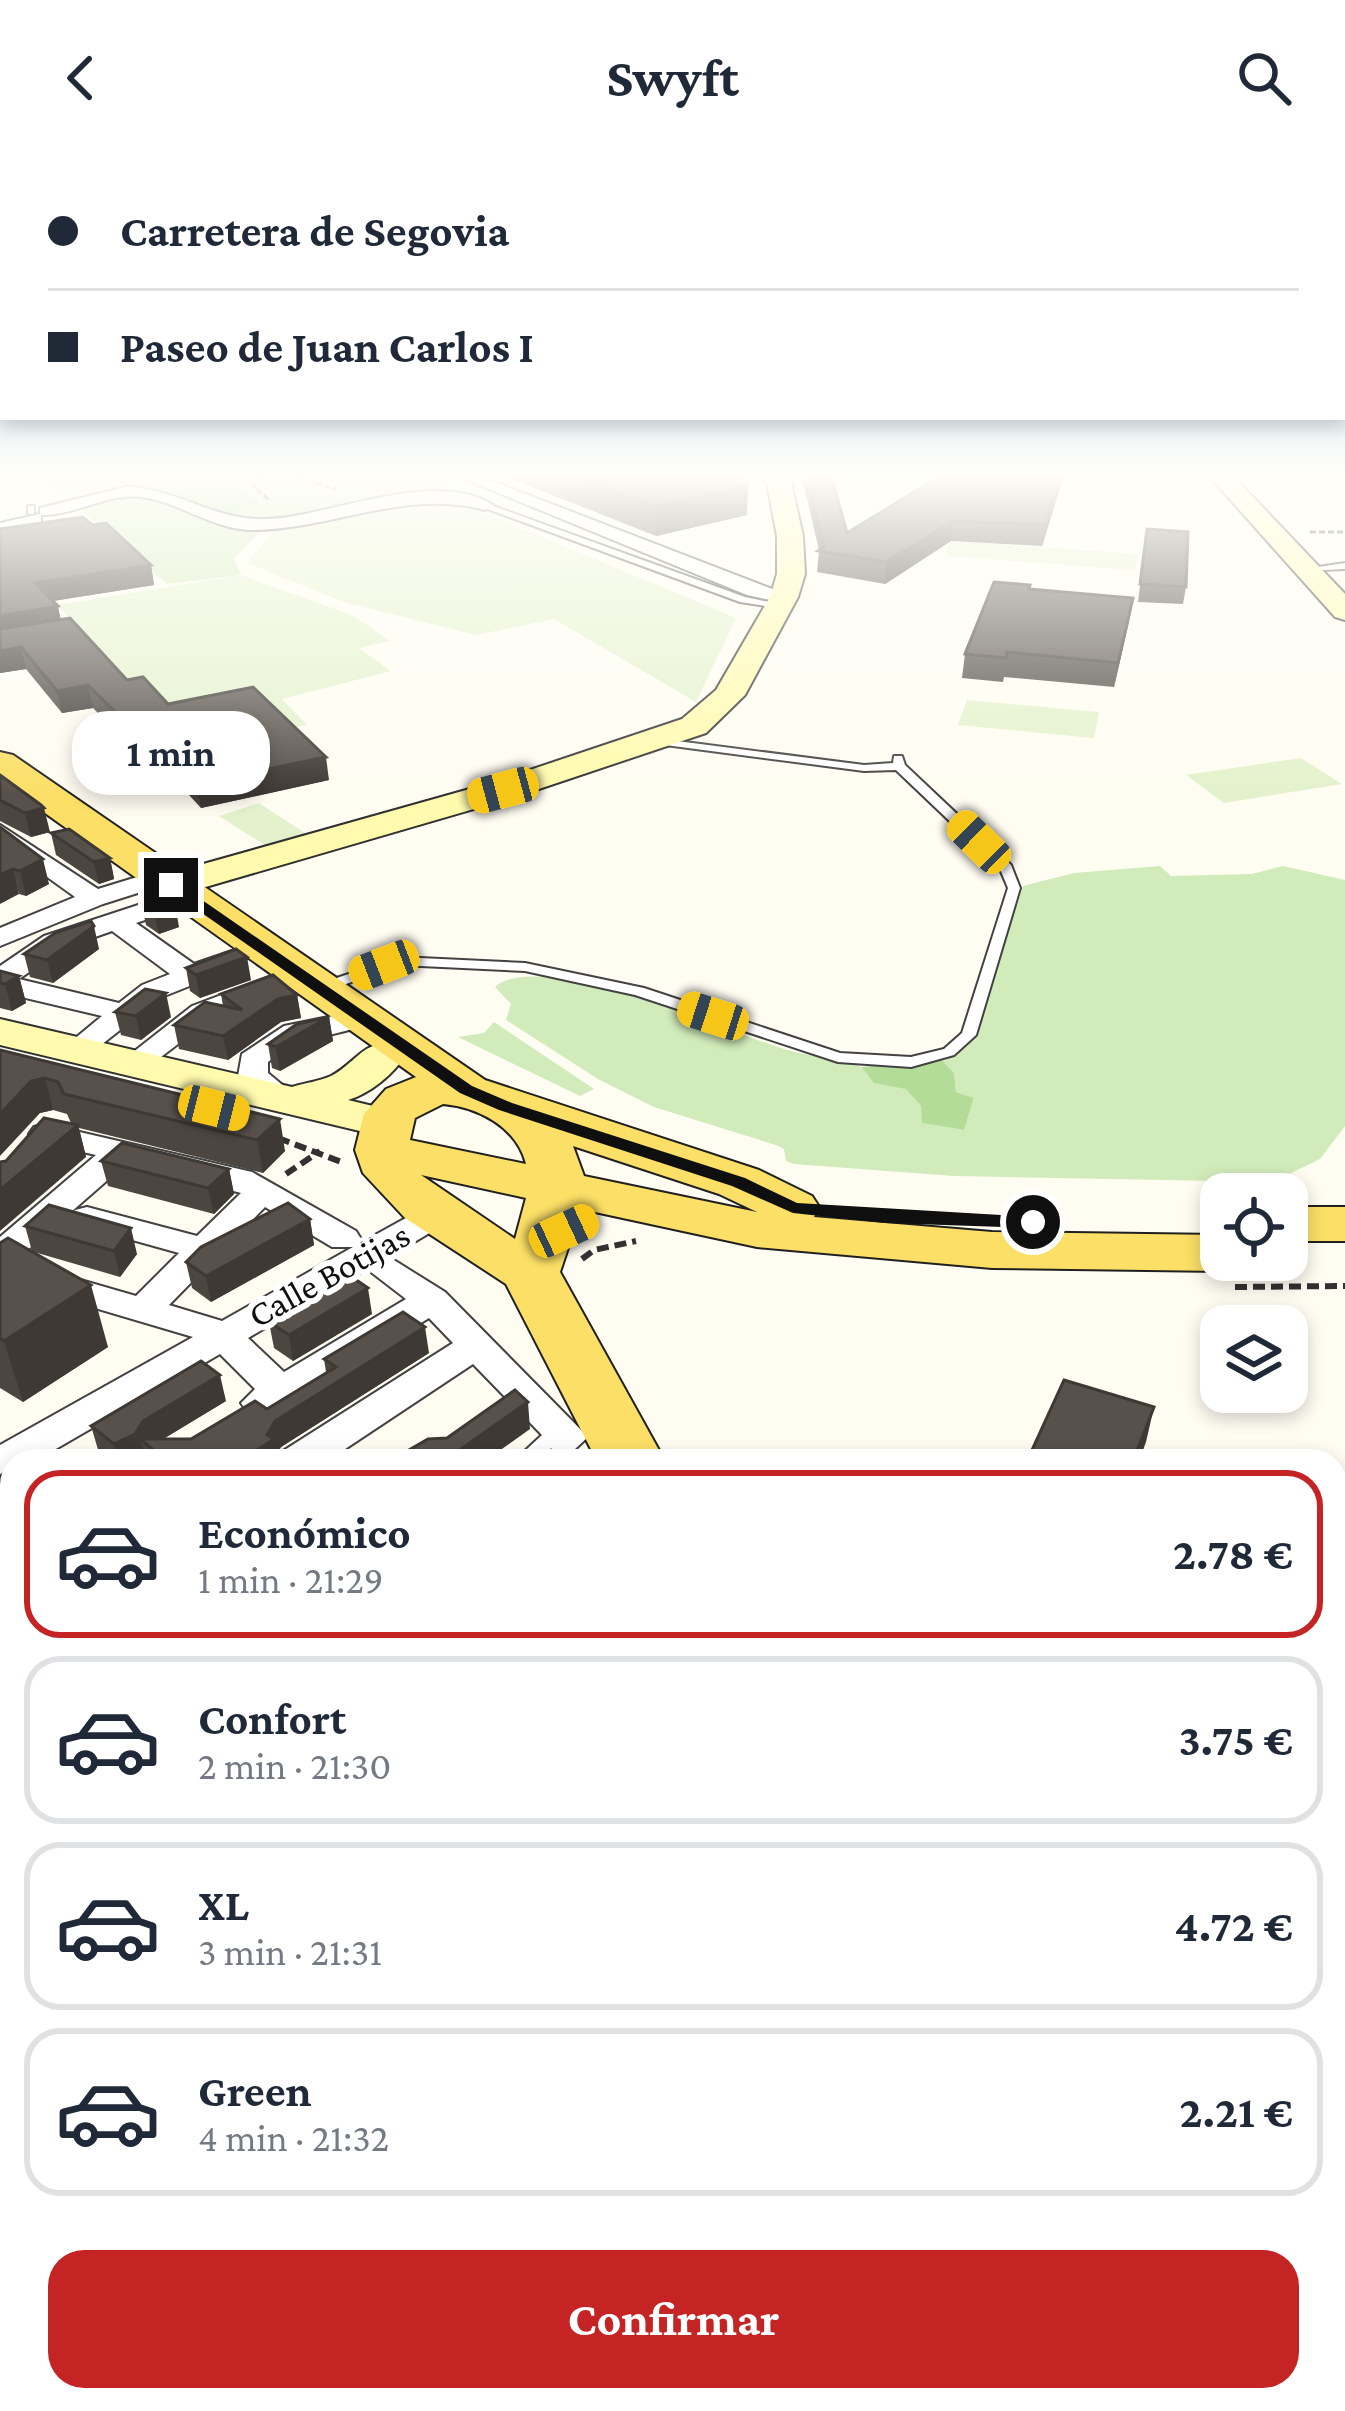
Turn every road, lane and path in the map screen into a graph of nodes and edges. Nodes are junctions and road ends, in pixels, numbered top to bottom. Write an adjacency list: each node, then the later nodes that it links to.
1 (732, 583): 4 (street)
2 (788, 583): 4 (street)
3 (1322, 583): 5 (street)
4 (782, 601): 6 (street)
5 (1345, 611)
6 (654, 741): 11 (street); 23 (lane)
7 (9, 779): 9 (main road)
8 (0, 832): 10 (street)
9 (72, 838): 10 (street); 11 (main road)
10 (25, 850): 12 (street)
11 (173, 887): 12 (street); 13 (street); 15 (main road)
12 (94, 898): 14 (street)
13 (115, 921): 16 (street); 17 (street)
14 (0, 938)
15 (262, 948): 16 (street); 23 (main road)
16 (190, 975): 18 (street)
17 (0, 981): 19 (street)
18 (152, 991): 19 (street); 20 (street)
19 (122, 1012): 22 (street)
20 (202, 1012): 23 (street); 25 (street)
21 (0, 1032): 22 (street)
22 (76, 1050): 25 (street)
23 (359, 1054): 24 (street); 26 (main road); 26 (main road); 27 (street); 27 (street); 27 (street); 34 (main road); 35 (main road)
24 (0, 1055)
25 (133, 1064): 27 (street)
26 (486, 1098): 33 (main road); 34 (main road)
27 (276, 1099)
28 (123, 1149): 30 (street); 31 (street); 32 (street)
29 (321, 1151): 31 (path)
30 (22, 1163)
31 (263, 1190): 39 (street); 40 (street)
32 (55, 1208): 40 (street); 44 (street)
33 (793, 1208): 34 (main road); 36 (main road)
34 (546, 1218): 35 (main road); 41 (main road); 56 (main road)
35 (445, 1220): 49 (street, Calle Botijas)
36 (1200, 1223)
37 (1308, 1224): 38 (main road)
38 (1345, 1224)
39 (344, 1239)
40 (204, 1249): 48 (street)
41 (1200, 1252)
42 (1308, 1254): 43 (main road)
43 (1345, 1254)
44 (0, 1255)
45 (382, 1266): 47 (street)
46 (0, 1268): 48 (street)
47 (432, 1300): 50 (street); 51 (street)
48 (143, 1310): 49 (street)
49 (221, 1333): 51 (street, Calle Botijas); 53 (street, Calle Botijas)
50 (476, 1345): 54 (street); 55 (street)
51 (280, 1391): 52 (street)
52 (225, 1425)
53 (32, 1449)
54 (316, 1449)
55 (552, 1449)
56 (627, 1449)

